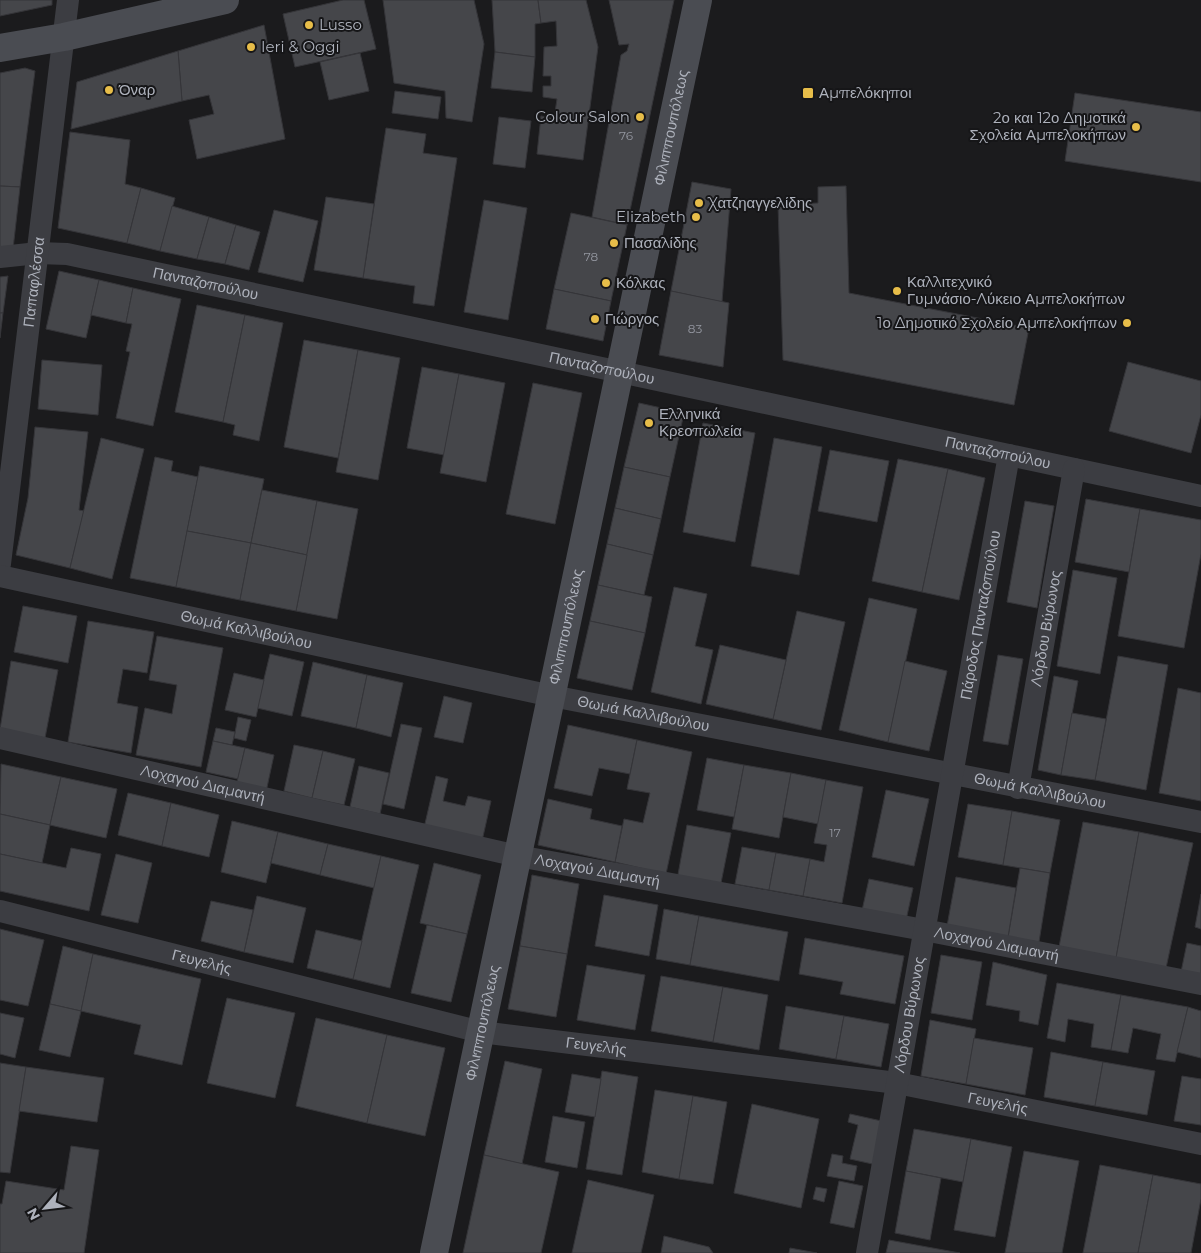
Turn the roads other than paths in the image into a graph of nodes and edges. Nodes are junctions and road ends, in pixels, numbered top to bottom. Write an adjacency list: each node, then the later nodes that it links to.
1 (68, 0): 4 (street, Παπαφλέσσα)
2 (225, 0): 4 (main road)
3 (698, 0): 8 (main road, Φιλιππουπόλεως)
4 (64, 37): 5 (main road); 6 (street, Παπαφλέσσα)
5 (0, 48)
6 (38, 253): 7 (street, Πανταζοπούλου); 8 (street, Πανταζοπούλου); 12 (street, Παπαφλέσσα)
7 (0, 257)
8 (620, 372): 9 (street, Πανταζοπούλου); 14 (main road, Φιλιππουπόλεως)
9 (1009, 455): 10 (street, Πανταζοπούλου); 16 (street, Πάροδος Πανταζοπούλου)
10 (1074, 469): 11 (street, Πανταζοπούλου); 17 (street, Λόρδου Βύρωνος)
11 (1201, 496)
12 (0, 564)
13 (0, 576): 14 (street, Θωμά Καλλιβούλου)
14 (552, 696): 16 (street, Θωμά Καλλιβούλου); 19 (main road, Φιλιππουπόλεως)
15 (0, 738): 19 (street, Λοχαγού Διαμαντή)
16 (952, 775): 17 (street, Θωμά Καλλιβούλου); 21 (street, Λόρδου Βύρωνος)
17 (1018, 788): 18 (street, Θωμά Καλλιβούλου)
18 (1201, 822)
19 (518, 856): 21 (street, Λοχαγού Διαμαντή); 23 (main road, Φιλιππουπόλεως)
20 (0, 911): 23 (street, Γευγελής)
21 (924, 930): 22 (street, Λοχαγού Διαμαντή); 24 (street, Λόρδου Βύρωνος)
22 (1201, 984)
23 (481, 1032): 24 (street, Γευγελής); 26 (main road, Φιλιππουπόλεως)
24 (897, 1083): 25 (street, Γευγελής); 27 (street, Λόρδου Βύρωνος)
25 (1201, 1144)
26 (434, 1253)
27 (867, 1253)

